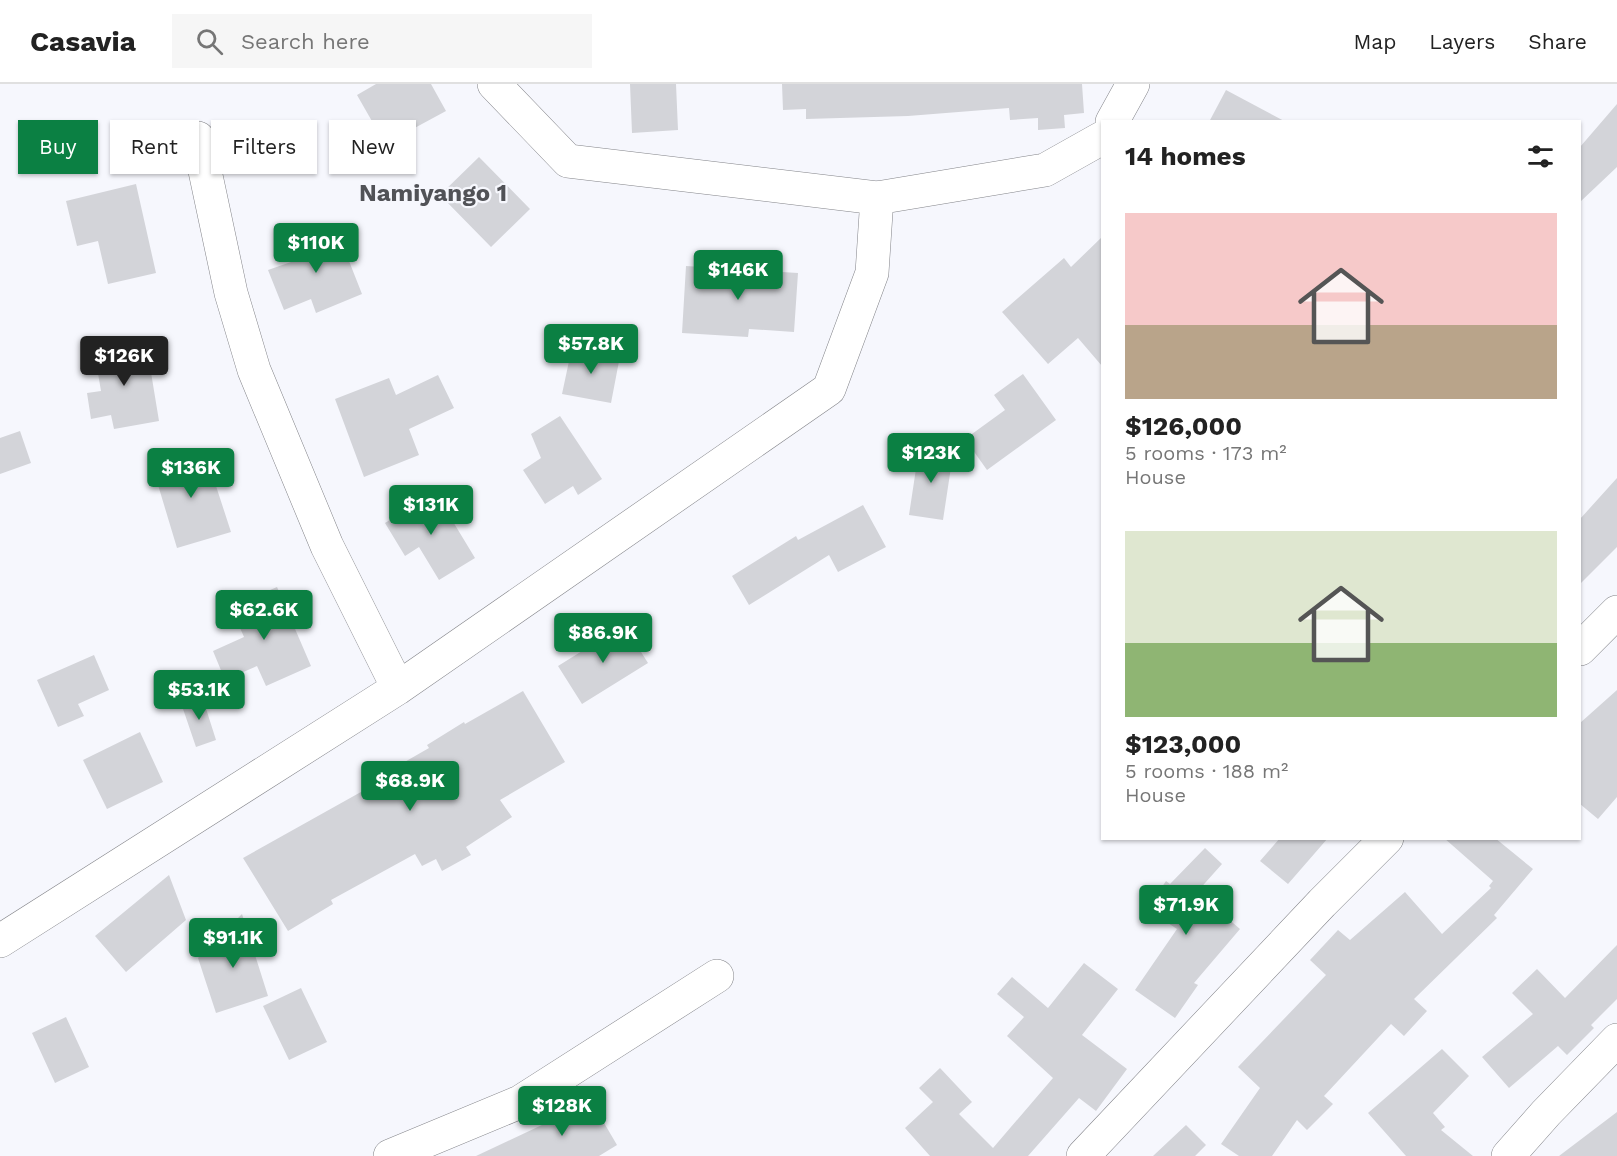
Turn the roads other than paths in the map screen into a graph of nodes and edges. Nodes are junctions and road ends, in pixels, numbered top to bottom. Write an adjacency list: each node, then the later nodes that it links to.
1 (494, 84): 6 (street)
2 (1133, 84): 3 (street)
3 (1113, 120)
4 (1101, 139): 6 (street)
5 (199, 143): 9 (street)
6 (877, 198): 9 (street)
7 (1617, 612): 8 (street)
8 (1581, 648)
9 (398, 687): 11 (street)
10 (1385, 840): 15 (street)
11 (0, 941)
12 (717, 976): 14 (street)
13 (1617, 1041): 16 (street)
14 (390, 1156)
15 (1083, 1156)
16 (1508, 1156)

